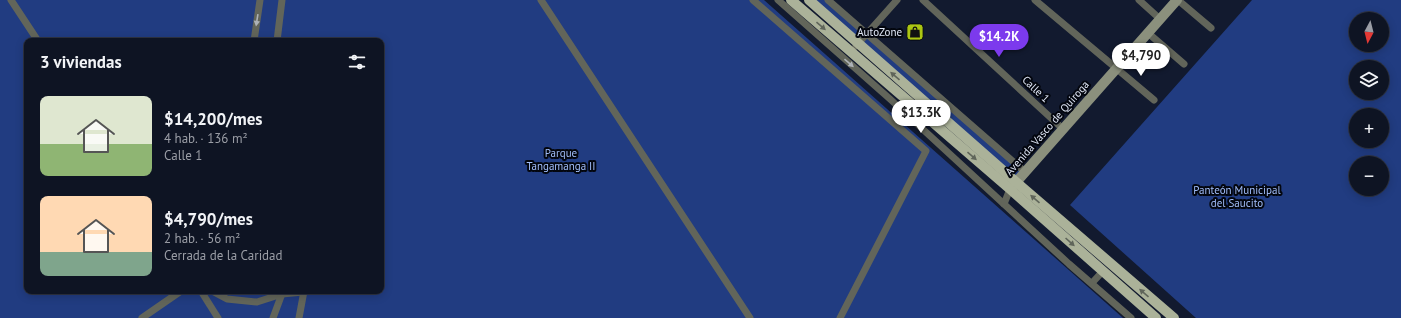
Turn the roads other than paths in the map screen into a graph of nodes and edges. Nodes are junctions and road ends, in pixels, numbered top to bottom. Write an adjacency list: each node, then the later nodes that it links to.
1 (11, 0): 20 (street)
2 (260, 0): 21 (street, one-way to 21)
3 (282, 0): 22 (street)
4 (542, 0): 51 (street)
5 (753, 0): 52 (street)
6 (778, 0): 15 (street)
7 (791, 0): 15 (main road)
8 (828, 0): 19 (street)
9 (896, 0): 19 (street)
10 (923, 0): 32 (street, Calle 1)
11 (1035, 0): 25 (street)
12 (1139, 0): 16 (street)
13 (1177, 0): 16 (main road, Avenida Vasco de Quiroga); 17 (street)
14 (814, 2): 15 (street); 23 (main road)
15 (804, 17): 23 (main road, one-way to 23); 29 (street, one-way to 29)
16 (1160, 19): 18 (main road, Avenida Vasco de Quiroga)
17 (1211, 28)
18 (1148, 33): 24 (street); 25 (main road, Avenida Vasco de Quiroga)
19 (866, 34): 23 (street); 26 (street)
20 (36, 38)
21 (254, 38)
22 (277, 38)
23 (854, 48): 27 (main road, one-way to 23); 29 (main road)
24 (1184, 64)
25 (1115, 68): 28 (street); 32 (main road, Avenida Vasco de Quiroga)
26 (927, 87): 27 (street); 30 (street)
27 (918, 96): 29 (street); 31 (main road)
28 (1154, 100)
29 (908, 108): 36 (main road, one-way to 36); 37 (street)
30 (954, 110): 31 (street); 33 (street)
31 (945, 120): 34 (main road)
32 (1063, 129): 35 (main road, Avenida Vasco de Quiroga)
33 (994, 145): 34 (street); 35 (street)
34 (985, 154): 36 (main road)
35 (1025, 172): 36 (main road, Avenida Vasco de Quiroga)
36 (1013, 186): 37 (street, Avenida Vasco de Quiroga); 38 (main road)
37 (1004, 204): 40 (street)
38 (1052, 220): 39 (main road, one-way to 39); 55 (main road, one-way to 38)
39 (1103, 271): 40 (street); 54 (main road)
40 (1092, 284): 53 (street)
41 (177, 294): 47 (street)
42 (203, 294): 48 (street)
43 (217, 294): 44 (street)
44 (279, 294)
45 (282, 294): 49 (street)
46 (303, 294): 50 (street)
47 (142, 318)
48 (218, 318)
49 (272, 318)
50 (299, 318)
51 (750, 318)
52 (840, 318)
53 (1131, 318)
54 (1156, 318)
55 (1174, 318)

